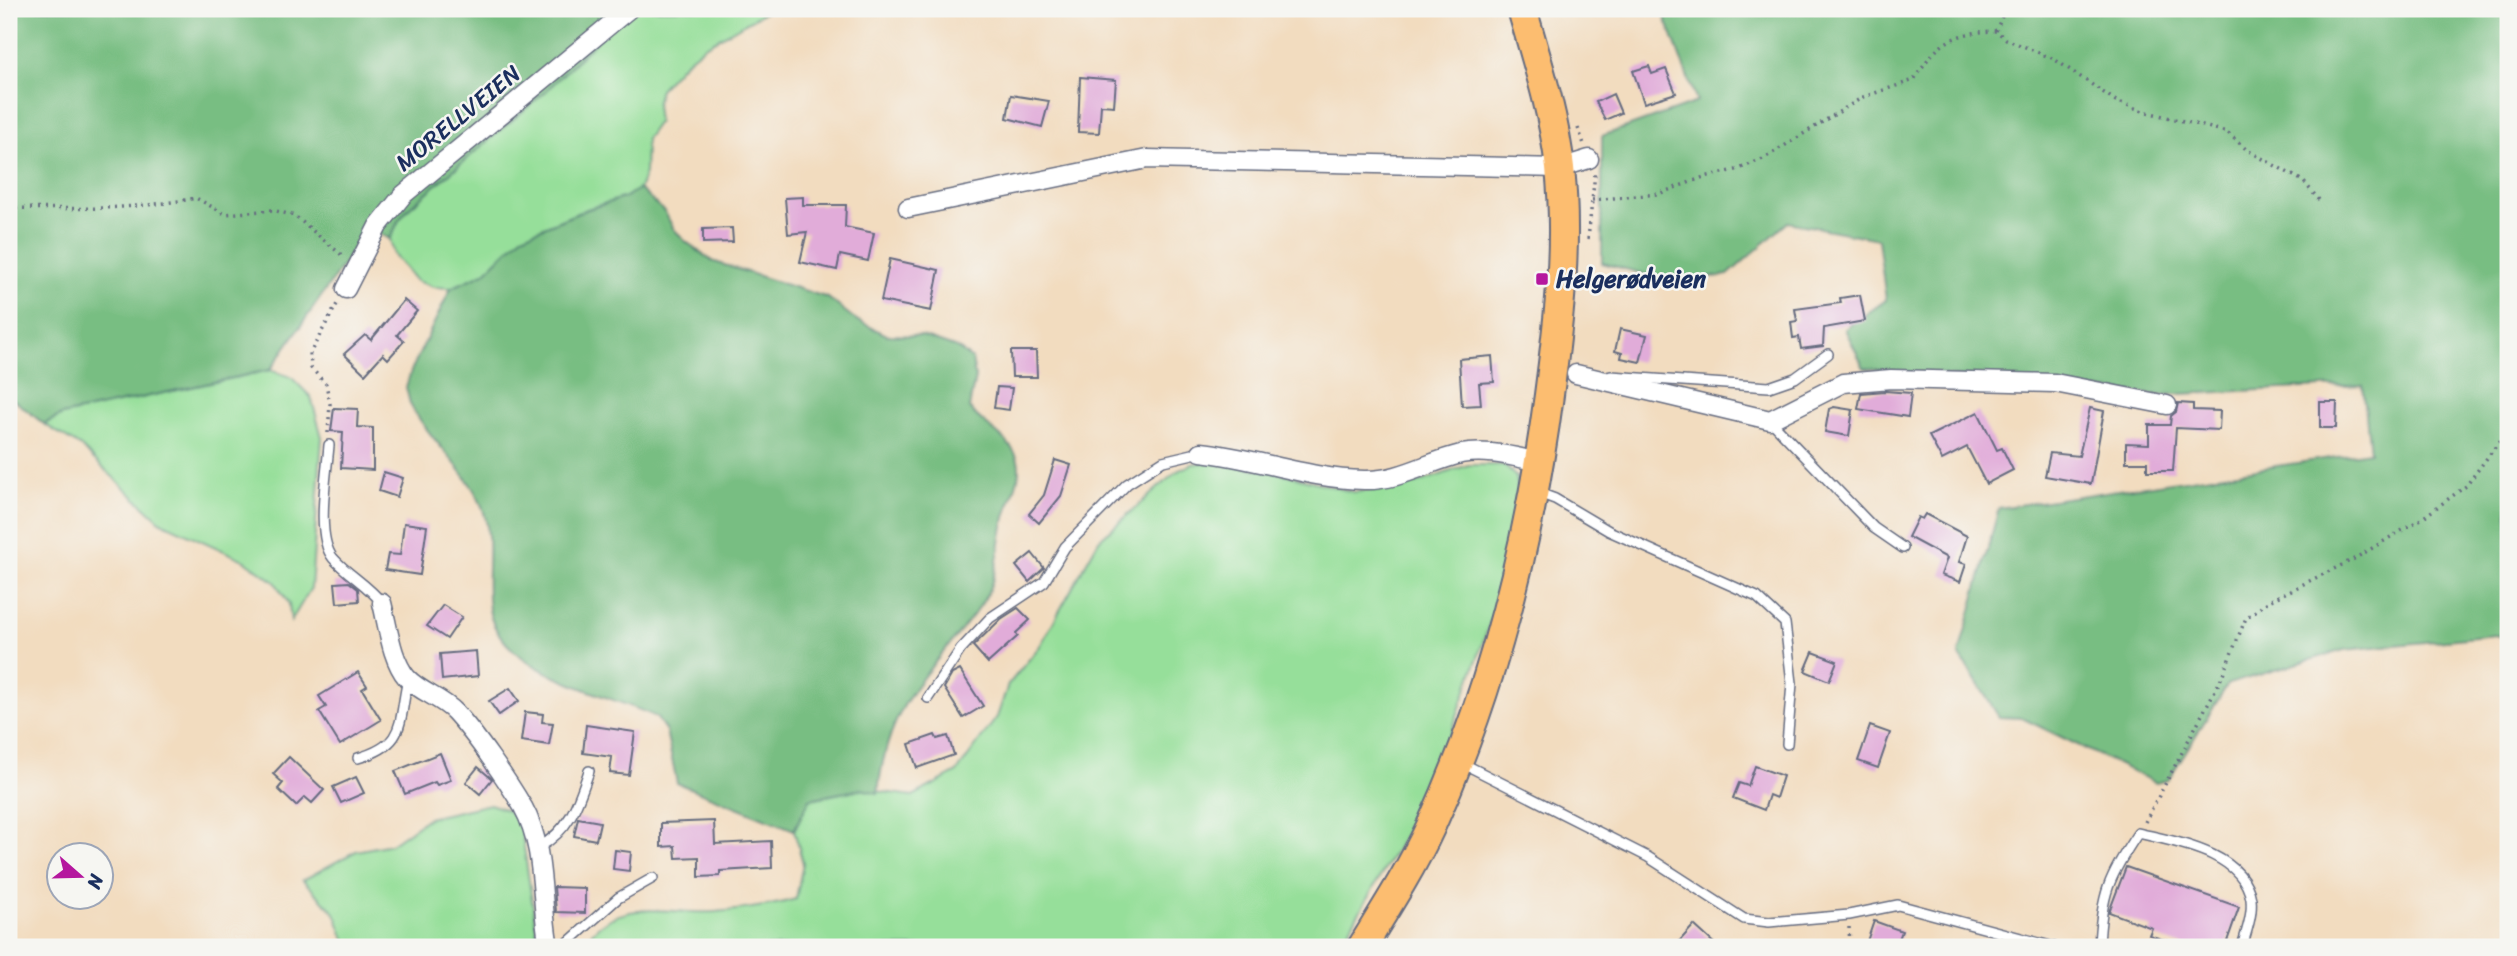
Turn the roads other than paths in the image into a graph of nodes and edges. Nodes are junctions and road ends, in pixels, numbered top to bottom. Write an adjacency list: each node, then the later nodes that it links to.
1 (629, 9): 6 (street, MORELLVEIEN)
2 (1522, 9): 4 (main road)
3 (1589, 159): 4 (street)
4 (1560, 168): 5 (street); 14 (main road)
5 (908, 208)
6 (346, 289)
7 (1828, 354): 9 (lane)
8 (1576, 374): 9 (street)
9 (1603, 378): 11 (street)
10 (2167, 405): 11 (street)
11 (1770, 420): 16 (lane)
12 (329, 445): 17 (lane)
13 (1201, 452): 14 (street); 19 (lane)
14 (1540, 462): 15 (main road)
15 (1534, 492): 20 (lane); 22 (main road)
16 (1903, 548)
17 (382, 603): 18 (street)
18 (408, 679): 21 (lane); 24 (street)
19 (928, 698)
20 (1787, 744)
21 (358, 758)
22 (1458, 761): 28 (main road); 29 (lane)
23 (589, 771): 24 (lane)
24 (539, 846): 26 (street)
25 (653, 878): 27 (lane)
26 (549, 947)
27 (564, 947)
28 (1362, 947)
29 (2054, 947)
30 (2099, 947): 31 (lane)
31 (2242, 947)

